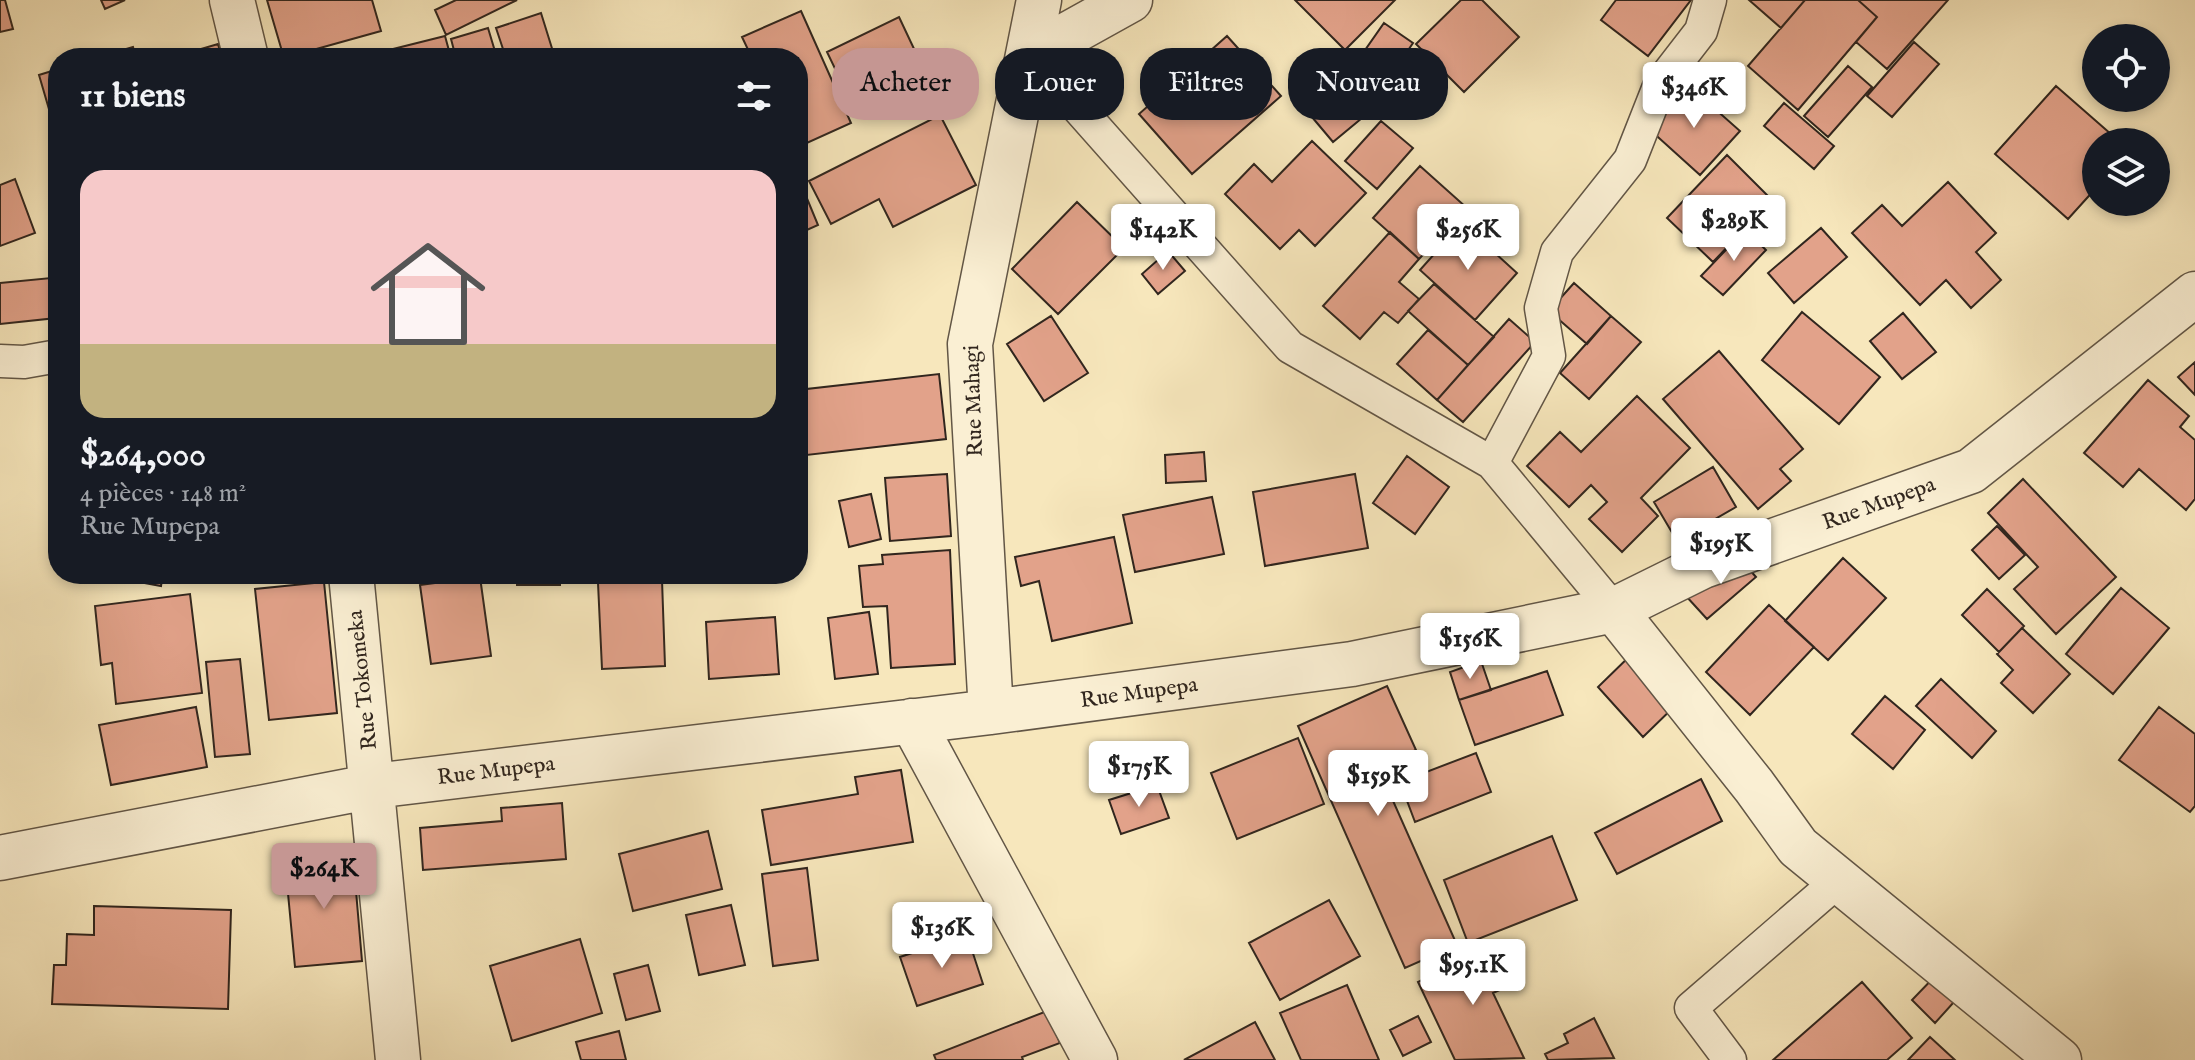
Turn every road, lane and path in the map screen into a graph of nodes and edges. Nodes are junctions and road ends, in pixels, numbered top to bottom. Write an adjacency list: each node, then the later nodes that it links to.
1 (232, 0): 5 (street)
2 (1039, 0): 6 (street, Rue Mahagi)
3 (1130, 0): 7 (street)
4 (1710, 0): 13 (lane)
5 (244, 48)
6 (1032, 48)
7 (1044, 48)
8 (1017, 120): 16 (street, Rue Mahagi)
9 (1089, 120): 13 (lane)
10 (2195, 294): 15 (street, Rue Mupepa)
11 (48, 358): 12 (lane)
12 (0, 361)
13 (1492, 463): 15 (lane)
14 (352, 584): 18 (street, Rue Tokomeka)
15 (1614, 610): 16 (street, Rue Mupepa); 20 (street)
16 (991, 712): 17 (street, Rue Mupepa)
17 (912, 721): 18 (street, Rue Mupepa); 22 (street)
18 (374, 786): 19 (street, Rue Mupepa); 21 (street, Rue Tokomeka)
19 (0, 858)
20 (1839, 880): 23 (lane); 24 (street)
21 (398, 1060)
22 (1095, 1060)
23 (1730, 1060)
24 (2059, 1060)

